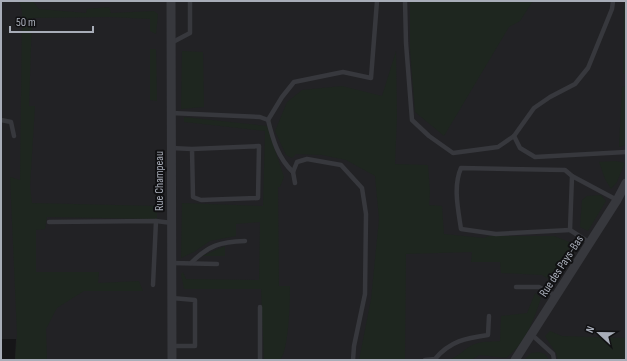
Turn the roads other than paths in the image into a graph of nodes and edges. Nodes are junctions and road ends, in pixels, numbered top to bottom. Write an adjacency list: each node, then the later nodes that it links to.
1 (171, 1): 6 (street, Rue Champeau)
2 (190, 1): 6 (lane)
3 (377, 1): 9 (lane)
4 (405, 1): 11 (lane)
5 (613, 1): 11 (lane)
6 (171, 43): 7 (street, Rue Champeau)
7 (171, 113): 9 (lane); 12 (street, Rue Champeau)
8 (1, 120): 10 (lane)
9 (268, 120): 15 (lane)
10 (14, 136)
11 (514, 136): 14 (lane)
12 (171, 148): 13 (lane); 22 (street, Rue Champeau)
13 (192, 149): 13 (lane)
14 (626, 152)
15 (293, 172): 17 (lane); 39 (lane)
16 (572, 176): 19 (lane); 23 (lane); 23 (lane)
17 (295, 183)
18 (626, 183): 19 (street, Rue des Pays-Bas)
19 (617, 200): 25 (street, Rue des Pays-Bas)
20 (156, 221): 21 (lane); 22 (lane); 29 (lane)
21 (49, 222)
22 (172, 223): 26 (street, Rue Champeau)
23 (570, 230): 25 (lane)
24 (245, 241): 27 (lane)
25 (590, 243): 31 (street, Rue des Pays-Bas)
26 (172, 263): 27 (lane); 32 (street, Rue Champeau)
27 (191, 263): 28 (lane)
28 (217, 264)
29 (153, 285)
30 (516, 287): 31 (lane)
31 (556, 296): 35 (street, Rue des Pays-Bas)
32 (172, 298): 36 (street, Rue Champeau); 36 (lane)
33 (260, 307): 38 (lane)
34 (488, 316): 40 (lane)
35 (531, 334): 41 (street, Rue des Pays-Bas); 42 (lane)
36 (172, 346): 37 (street, Rue Champeau)
37 (172, 360)
38 (260, 360)
39 (353, 360)
40 (425, 360)
41 (514, 360)
42 (554, 360)

